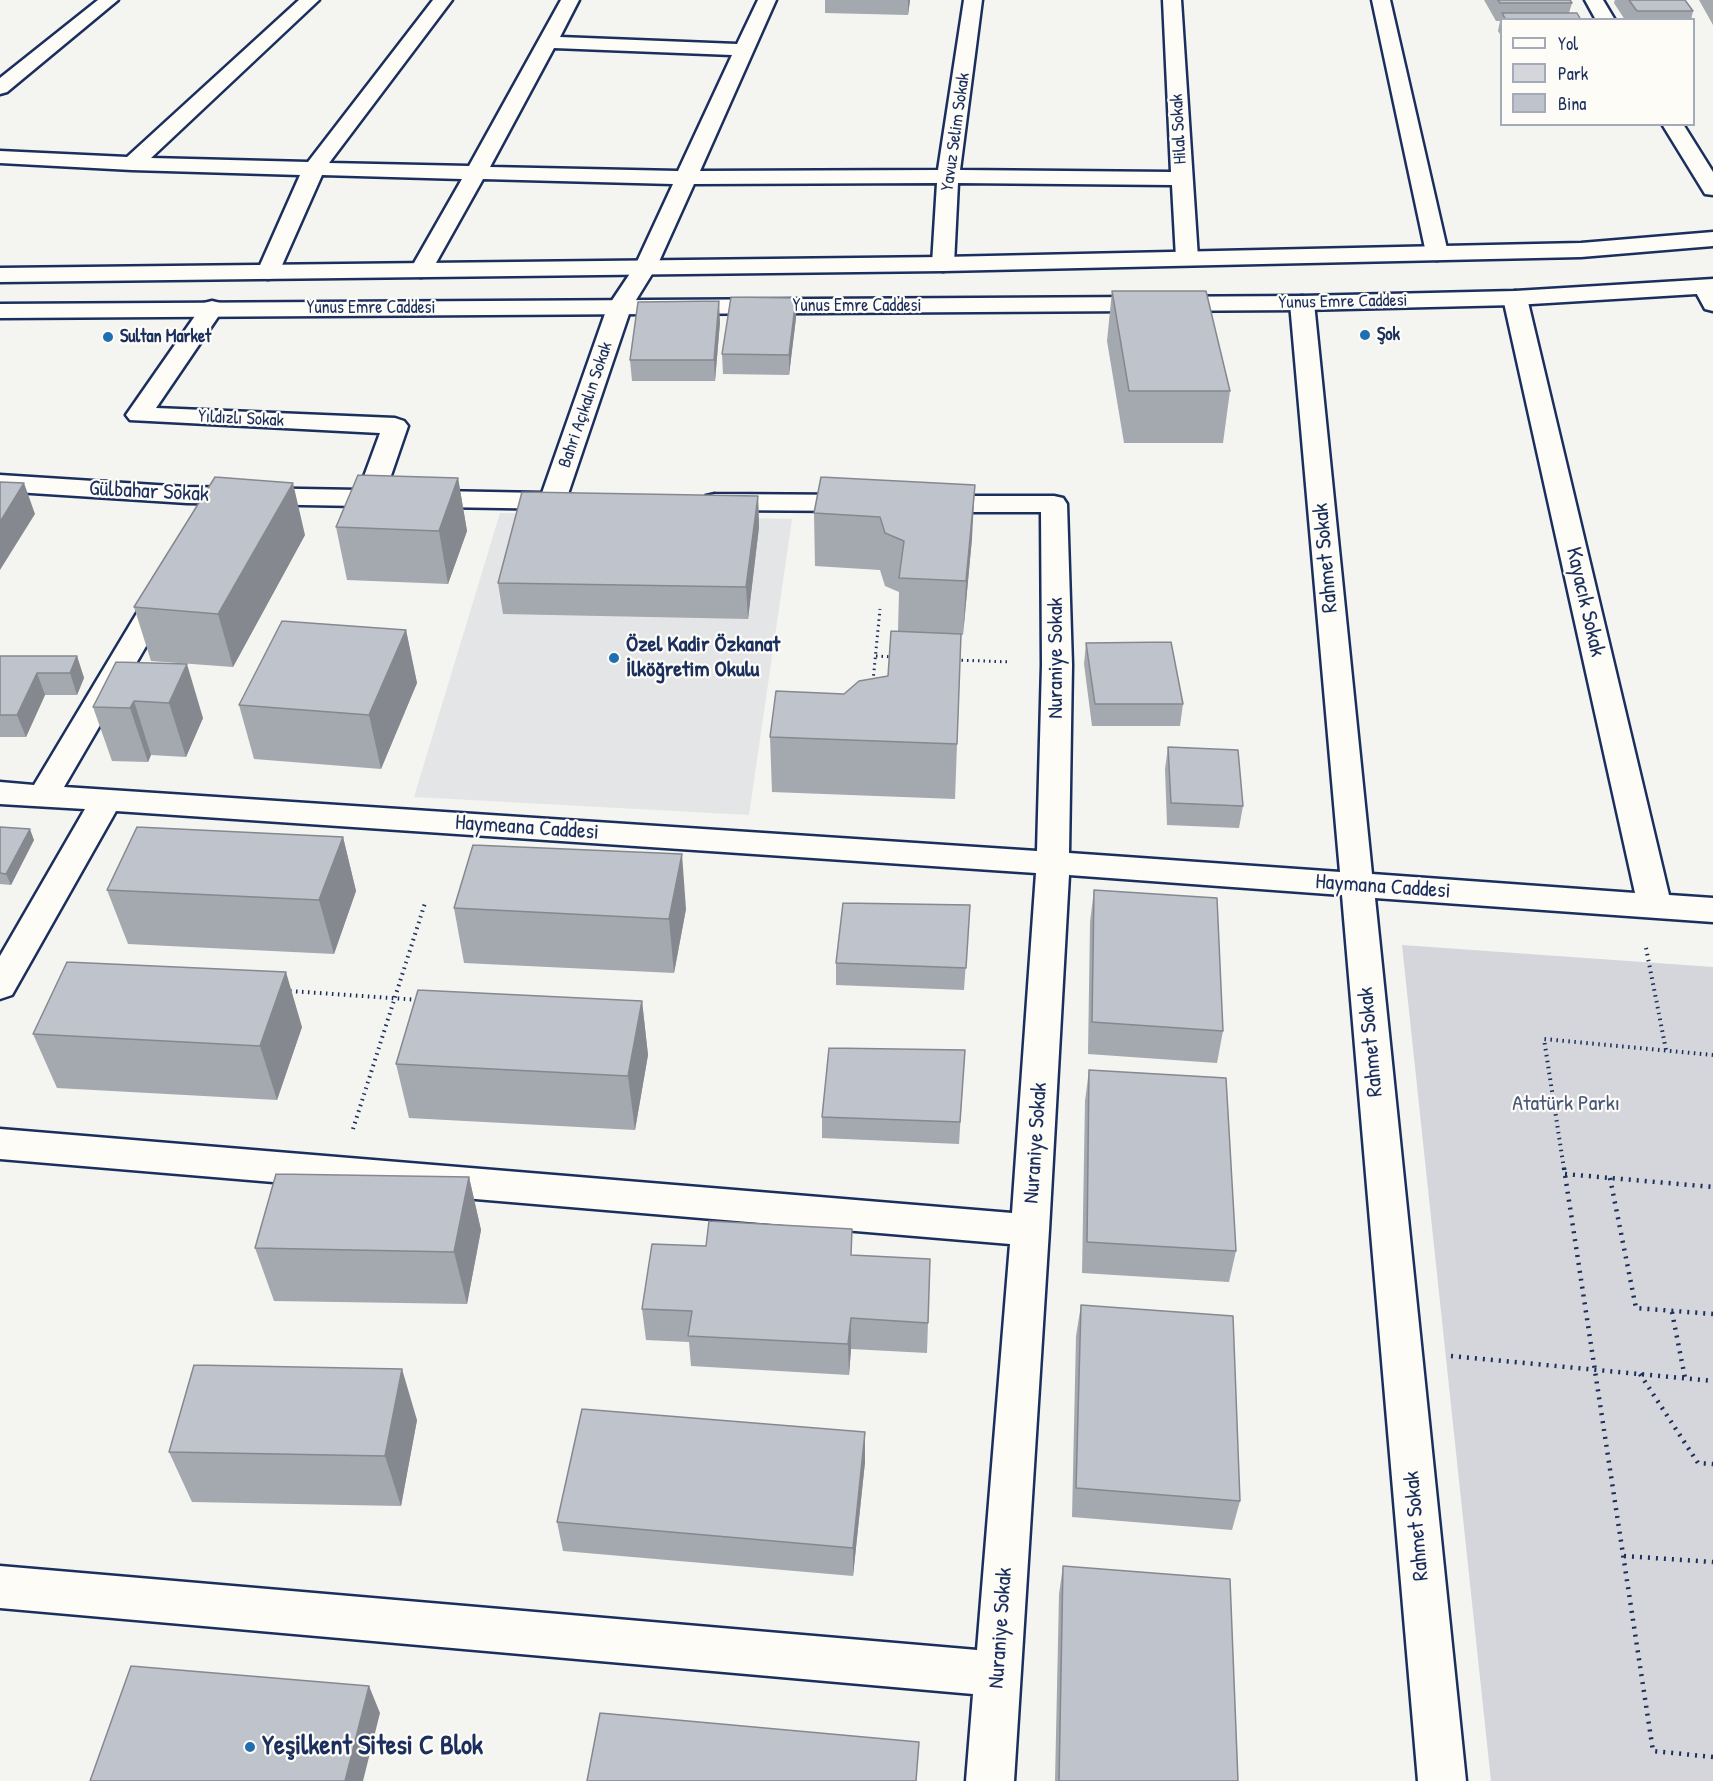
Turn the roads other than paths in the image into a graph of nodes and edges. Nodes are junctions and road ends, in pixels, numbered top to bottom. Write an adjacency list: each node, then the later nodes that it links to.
1 (109, 0): 13 (street)
2 (310, 0): 16 (street)
3 (443, 0): 17 (street)
4 (570, 0): 11 (street)
5 (767, 0): 12 (street, Bahri Açıkalın Sokak)
6 (973, 0): 19 (street, Yavuz Selim Sokak)
7 (1173, 0): 21 (street, Hilal Sokak)
8 (1381, 0): 24 (street)
9 (1594, 0): 10 (street)
10 (1605, 18)
11 (547, 42): 12 (street); 18 (street)
12 (744, 50): 20 (street, Bahri Açıkalın Sokak)
13 (0, 88)
14 (1673, 126): 22 (street)
15 (0, 157): 16 (street)
16 (132, 164): 17 (street)
17 (314, 168): 18 (street); 29 (street)
18 (476, 173): 20 (street); 28 (street)
19 (948, 176): 20 (street); 21 (street); 26 (street, Yavuz Selim Sokak)
20 (686, 178): 27 (street, Bahri Açıkalın Sokak)
21 (1182, 179): 25 (street, Hilal Sokak)
22 (1713, 189)
23 (1713, 239): 24 (street)
24 (1437, 253): 25 (street)
25 (1186, 258): 26 (street)
26 (943, 264): 27 (street)
27 (646, 266): 28 (street); 35 (street, Bahri Açıkalın Sokak)
28 (421, 270): 29 (street)
29 (268, 272): 30 (street)
30 (0, 275)
31 (1710, 292): 32 (street, Yunus Emre Caddesi)
32 (1515, 297): 33 (street, Yunus Emre Caddesi); 50 (street, Kayacık Sokak)
33 (1302, 303): 35 (street, Yunus Emre Caddesi); 49 (street, Rahmet Sokak)
34 (212, 308): 35 (street, Yunus Emre Caddesi); 36 (street, Yunus Emre Caddesi); 39 (street, Yıldızlı Sokak)
35 (619, 308): 40 (street, Bahri Açıkalın Sokak)
36 (0, 311)
37 (0, 483): 38 (street, Gülbahar Sokak)
38 (220, 495): 39 (street, Gülbahar Sokak); 43 (street)
39 (369, 500): 40 (street, Gülbahar Sokak)
40 (552, 501): 41 (street, Gülbahar Sokak)
41 (588, 502)
42 (696, 502): 48 (street, Nuraniye Sokak)
43 (202, 525)
44 (179, 566): 46 (street)
45 (0, 793): 46 (street, Haymeana Caddesi)
46 (43, 796): 47 (street, Haymeana Caddesi)
47 (106, 801): 48 (street, Haymeana Caddesi); 52 (street)
48 (1053, 863): 49 (street, Haymana Caddesi); 54 (street, Nuraniye Sokak)
49 (1357, 886): 50 (street, Haymana Caddesi); 58 (street, Rahmet Sokak)
50 (1646, 905): 51 (street, Haymana Caddesi)
51 (1713, 910)
52 (0, 986)
53 (0, 1144): 54 (street)
54 (1030, 1230): 56 (street, Nuraniye Sokak)
55 (0, 1587): 56 (street)
56 (998, 1674): 57 (street, Nuraniye Sokak)
57 (990, 1781)
58 (1442, 1781)

